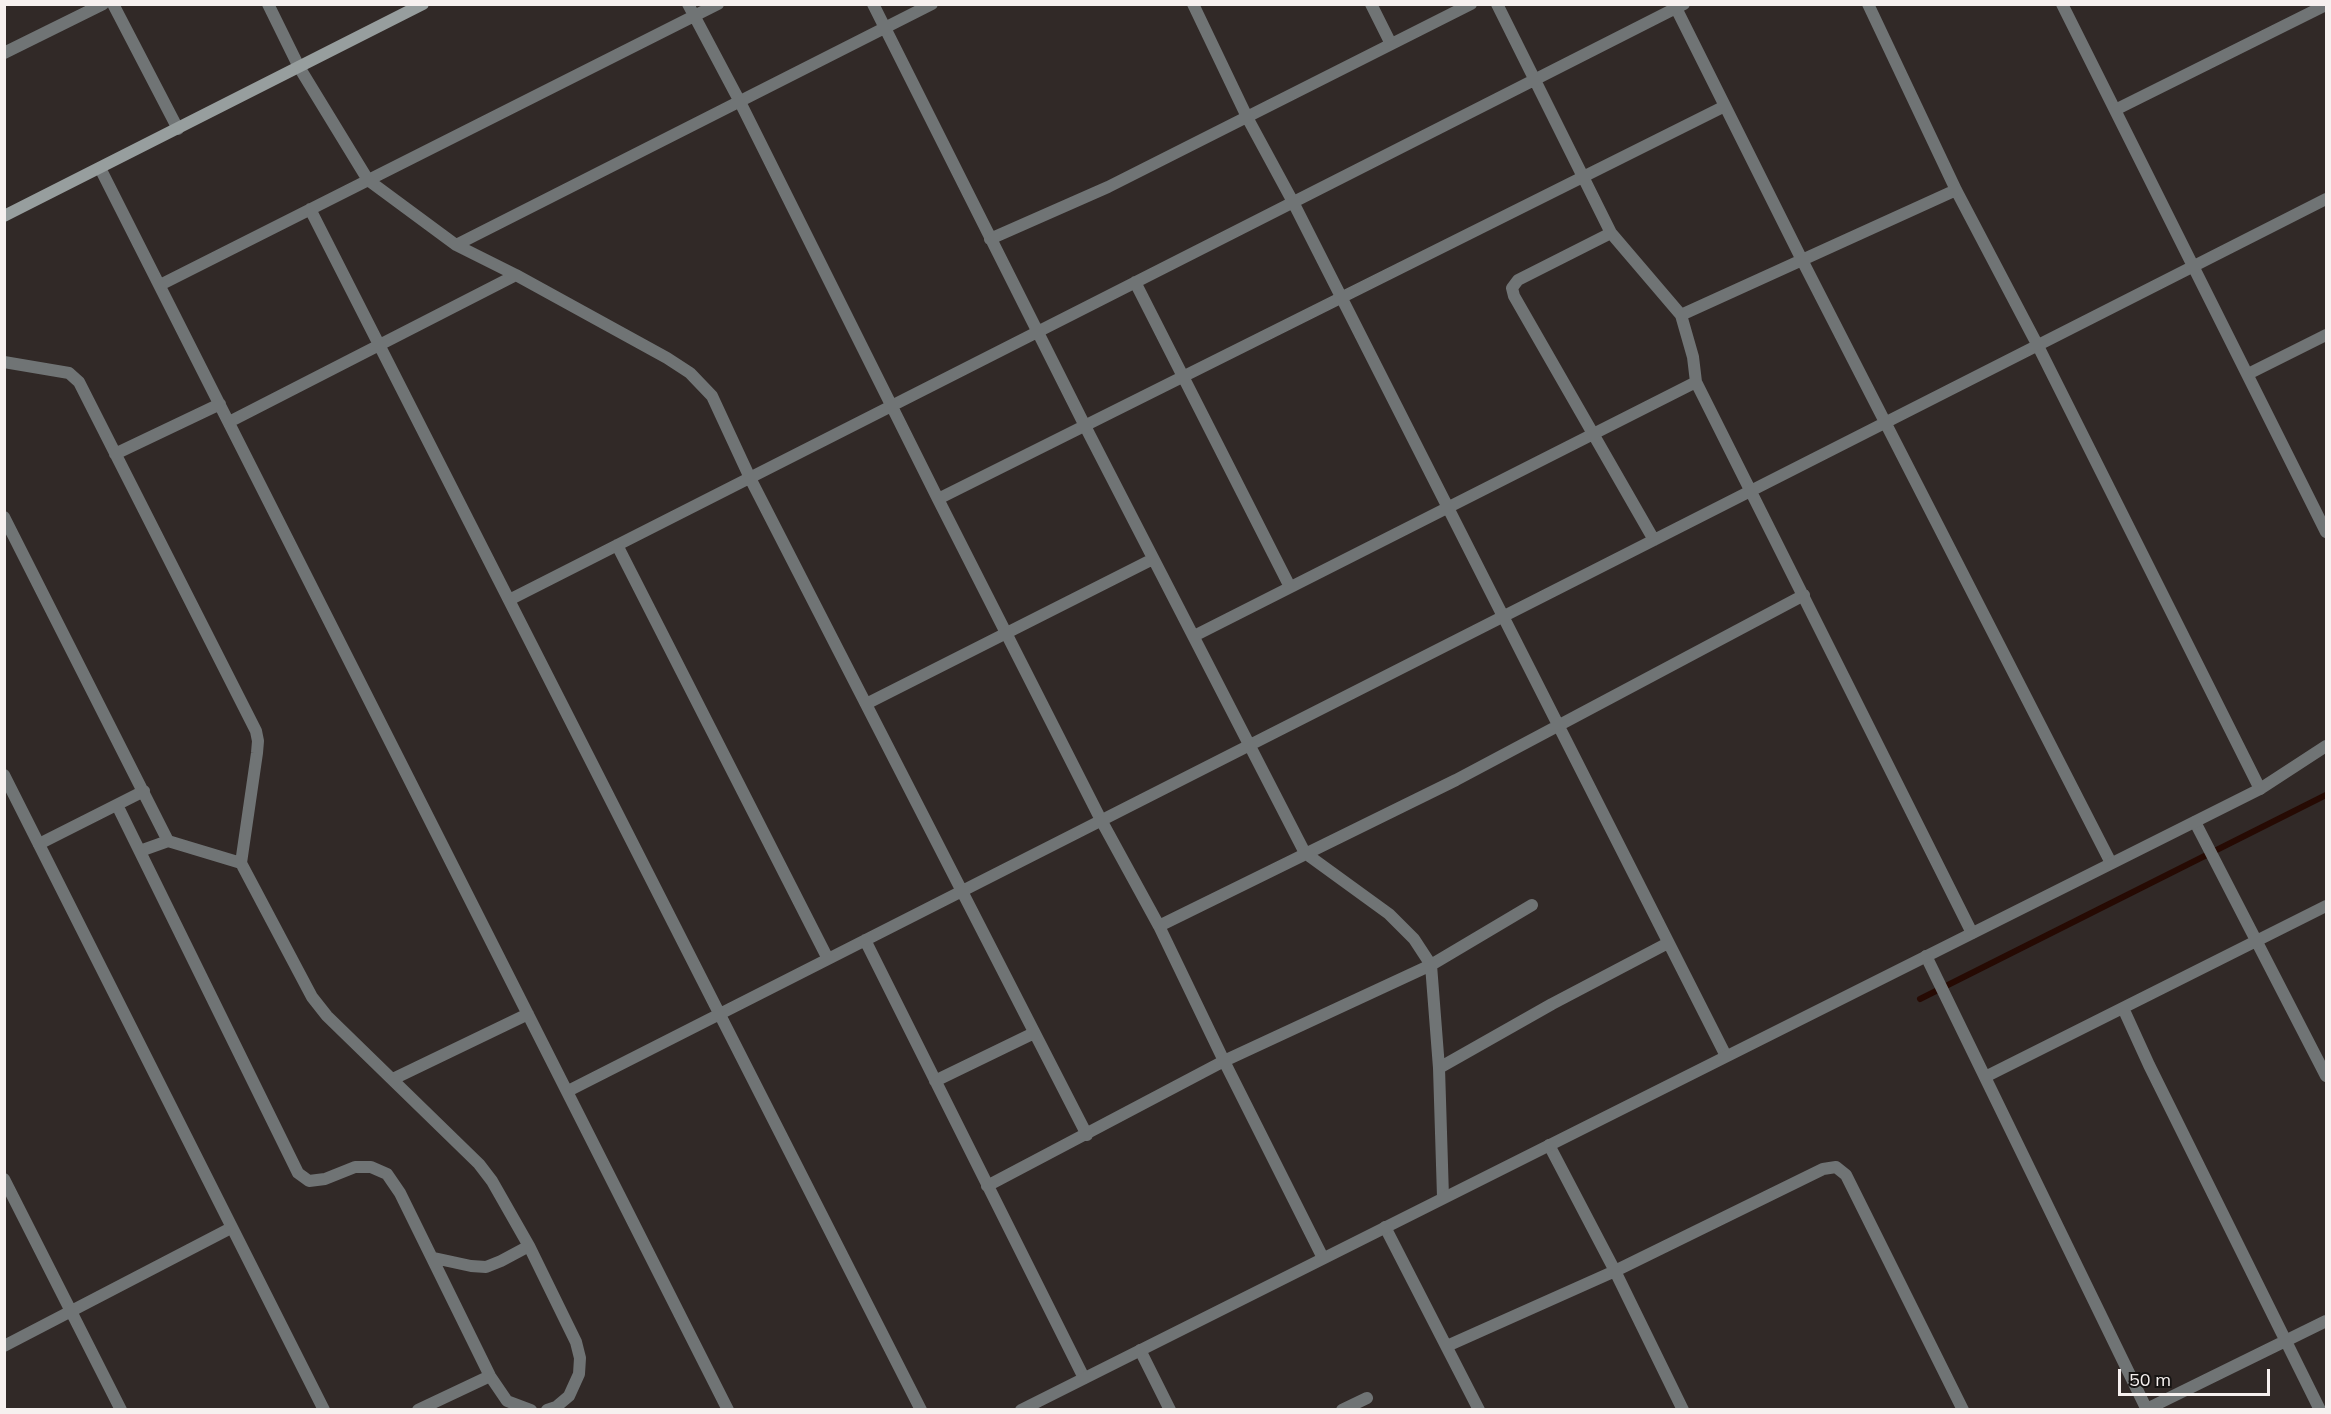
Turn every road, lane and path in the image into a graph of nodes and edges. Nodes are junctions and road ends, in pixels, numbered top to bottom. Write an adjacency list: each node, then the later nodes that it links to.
1 (103, 4): 20 (street)
2 (113, 4): 27 (street)
3 (268, 4): 21 (street)
4 (423, 4): 21 (main road)
5 (688, 4): 17 (street)
6 (718, 4): 17 (street)
7 (873, 4): 18 (street)
8 (932, 4): 18 (street)
9 (1193, 4): 26 (street)
10 (1371, 4): 19 (street)
11 (1471, 4): 19 (street)
12 (1497, 4): 22 (street)
13 (1868, 4): 31 (street)
14 (2062, 4): 25 (street)
15 (2326, 5): 25 (street)
16 (1678, 6): 22 (street); 24 (street)
17 (694, 17): 23 (street); 30 (street)
18 (886, 28): 23 (street); 37 (street)
19 (1391, 44): 26 (street)
20 (4, 53)
21 (299, 67): 27 (main road); 30 (street)
22 (1534, 80): 29 (street); 33 (street)
23 (740, 102): 38 (street); 55 (street)
24 (1725, 106): 29 (street); 39 (street)
25 (2115, 110): 40 (street)
26 (1248, 118): 33 (street); 37 (street)
27 (178, 129): 28 (main road)
28 (100, 168): 35 (main road); 43 (street)
29 (1582, 177): 36 (street); 44 (street)
30 (368, 180): 34 (street); 38 (street)
31 (1956, 190): 39 (street); 49 (street)
32 (2326, 199): 40 (street)
33 (1293, 202): 42 (street); 44 (street)
34 (310, 209): 43 (street); 48 (street)
35 (4, 216)
36 (1611, 233): 45 (street); 59 (street)
37 (990, 239): 46 (street)
38 (456, 245): 41 (street)
39 (1802, 260): 45 (street); 57 (street)
40 (2194, 267): 49 (street); 51 (street)
41 (516, 275): 48 (street); 61 (street)
42 (1135, 282): 46 (street); 52 (street)
43 (160, 285): 54 (street)
44 (1340, 298): 52 (street); 64 (street)
45 (1681, 315): 53 (street)
46 (1038, 332): 55 (street); 58 (street)
47 (2326, 335): 51 (street)
48 (379, 345): 56 (street); 72 (street)
49 (2038, 346): 57 (street); 81 (street)
50 (4, 362): 60 (street)
51 (2248, 374): 66 (street)
52 (1182, 377): 58 (street); 70 (street)
53 (1696, 382): 59 (street); 62 (street)
54 (220, 404): 56 (street); 60 (street)
55 (891, 406): 61 (street); 63 (street)
56 (229, 422): 104 (street)
57 (1887, 422): 62 (street); 91 (street)
58 (1085, 426): 63 (street); 69 (street)
59 (1592, 435): 64 (street); 67 (street)
60 (115, 454): 90 (street)
61 (750, 478): 68 (street); 76 (street)
62 (1751, 492): 67 (street); 71 (street)
63 (938, 499): 74 (street)
64 (1448, 507): 70 (street); 73 (street)
65 (4, 517): 82 (street)
66 (2326, 532)
67 (1654, 540): 73 (street)
68 (617, 545): 72 (street); 101 (street)
69 (1153, 559): 74 (street); 75 (street)
70 (1290, 587): 75 (street)
71 (1804, 595): 77 (street); 96 (street)
72 (509, 600): 105 (street)
73 (1503, 617): 77 (street); 78 (street)
74 (1006, 635): 76 (street); 84 (street)
75 (1194, 636): 78 (street)
76 (866, 704): 92 (street)
77 (1558, 726): 89 (street); 99 (street)
78 (1250, 745): 84 (street); 89 (street)
79 (2326, 746): 81 (street)
80 (4, 775): 87 (street)
81 (2260, 789): 85 (street)
82 (144, 791): 83 (street); 86 (street)
83 (117, 805): 87 (street); 88 (street)
84 (1101, 820): 92 (street); 95 (street)
85 (2195, 822): 91 (street); 98 (street)
86 (168, 841): 88 (street); 90 (street)
87 (39, 844): 121 (street)
88 (140, 851): 123 (street)
89 (1305, 854): 95 (street); 102 (street)
90 (241, 863): 112 (street)
91 (2111, 864): 96 (street)
92 (962, 891): 97 (street); 106 (street)
93 (1532, 905): 102 (street)
94 (2326, 906): 98 (street)
95 (1159, 926): 108 (street)
96 (1972, 933): 100 (street)
97 (865, 940): 101 (street); 113 (street)
98 (2258, 940): 103 (street); 110 (street)
99 (1668, 943): 107 (street); 109 (street)
100 (1926, 956): 107 (street); 111 (street)
101 (828, 959): 105 (street)
102 (1431, 965): 108 (street); 109 (street)
103 (2123, 1008): 111 (street); 128 (street)
104 (528, 1014): 112 (street); 114 (street)
105 (720, 1014): 114 (street); 142 (street)
106 (1034, 1033): 113 (street); 115 (street)
107 (1726, 1056): 116 (street)
108 (1224, 1061): 115 (street); 124 (street)
109 (1439, 1068): 119 (street)
110 (2326, 1076)
111 (1985, 1077): 135 (street)
112 (393, 1079): 122 (street)
113 (935, 1081): 118 (street)
114 (568, 1091): 141 (street)
115 (1086, 1135): 118 (street)
116 (1549, 1145): 119 (street); 125 (street)
117 (4, 1179): 126 (street)
118 (987, 1186): 133 (street)
119 (1443, 1197): 120 (street)
120 (1385, 1227): 124 (street); 130 (street)
121 (231, 1228): 126 (street); 137 (street)
122 (529, 1246): 123 (street); 140 (street)
123 (434, 1258): 132 (street)
124 (1323, 1258): 131 (street)
125 (1615, 1271): 130 (street); 147 (street); 148 (street)
126 (73, 1312): 129 (street); 136 (street)
127 (2326, 1321): 128 (street)
128 (2286, 1339): 135 (street); 149 (street)
129 (4, 1346)
130 (1447, 1347): 146 (street)
131 (1140, 1350): 133 (street); 144 (street)
132 (490, 1376): 138 (street); 139 (street)
133 (1084, 1378): 143 (street)
134 (1367, 1398): 145 (street)
135 (2146, 1409)
136 (121, 1410)
137 (324, 1410)
138 (418, 1410)
139 (531, 1410)
140 (547, 1410)
141 (728, 1410)
142 (921, 1410)
143 (1021, 1410)
144 (1170, 1410)
145 (1342, 1410)
146 (1479, 1410)
147 (1683, 1410)
148 (1963, 1410)
149 (2320, 1410)

